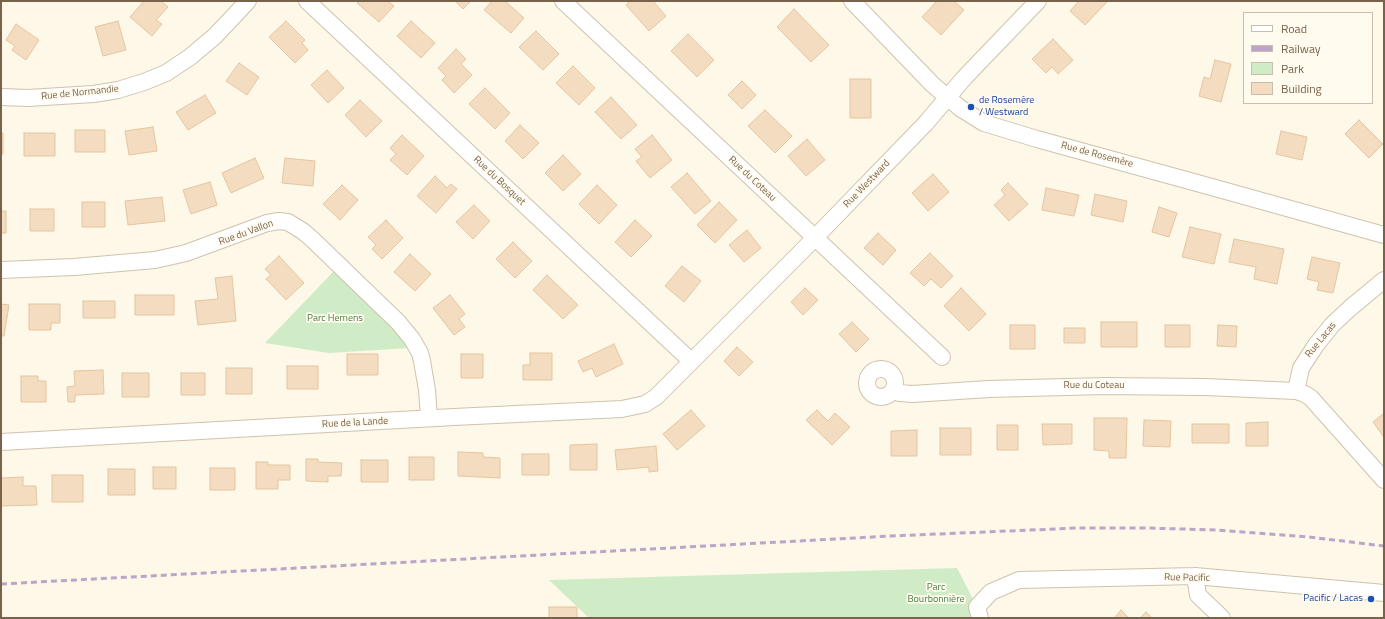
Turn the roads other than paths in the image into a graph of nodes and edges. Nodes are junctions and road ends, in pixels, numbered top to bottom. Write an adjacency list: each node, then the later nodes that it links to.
1 (248, 1): 6 (street, Rue de Normandie)
2 (307, 1): 13 (street, Rue du Bosquet)
3 (563, 1): 9 (street, Rue du Coteau)
4 (852, 1): 7 (street, Rue de Rosemère)
5 (1038, 1): 7 (street, Rue Westward)
6 (1, 97)
7 (947, 98): 8 (street, Rue de Rosemère); 9 (street, Rue Westward)
8 (1384, 235)
9 (814, 238): 12 (street, Rue du Coteau); 13 (street, Rue Westward)
10 (1, 270): 16 (street, Rue du Vallon)
11 (1384, 280): 15 (street, Rue Lacas)
12 (942, 357)
13 (691, 361): 16 (street, Rue de la Lande)
14 (893, 391): 15 (street, Rue du Coteau)
15 (1296, 391): 18 (street)
16 (429, 418): 17 (street, Rue de la Lande)
17 (1, 442)
18 (1384, 480)
19 (1195, 576): 20 (street, Rue Pacific); 21 (street, Rue Pacific); 22 (street)
20 (1384, 593)
21 (980, 618)
22 (1222, 618)

